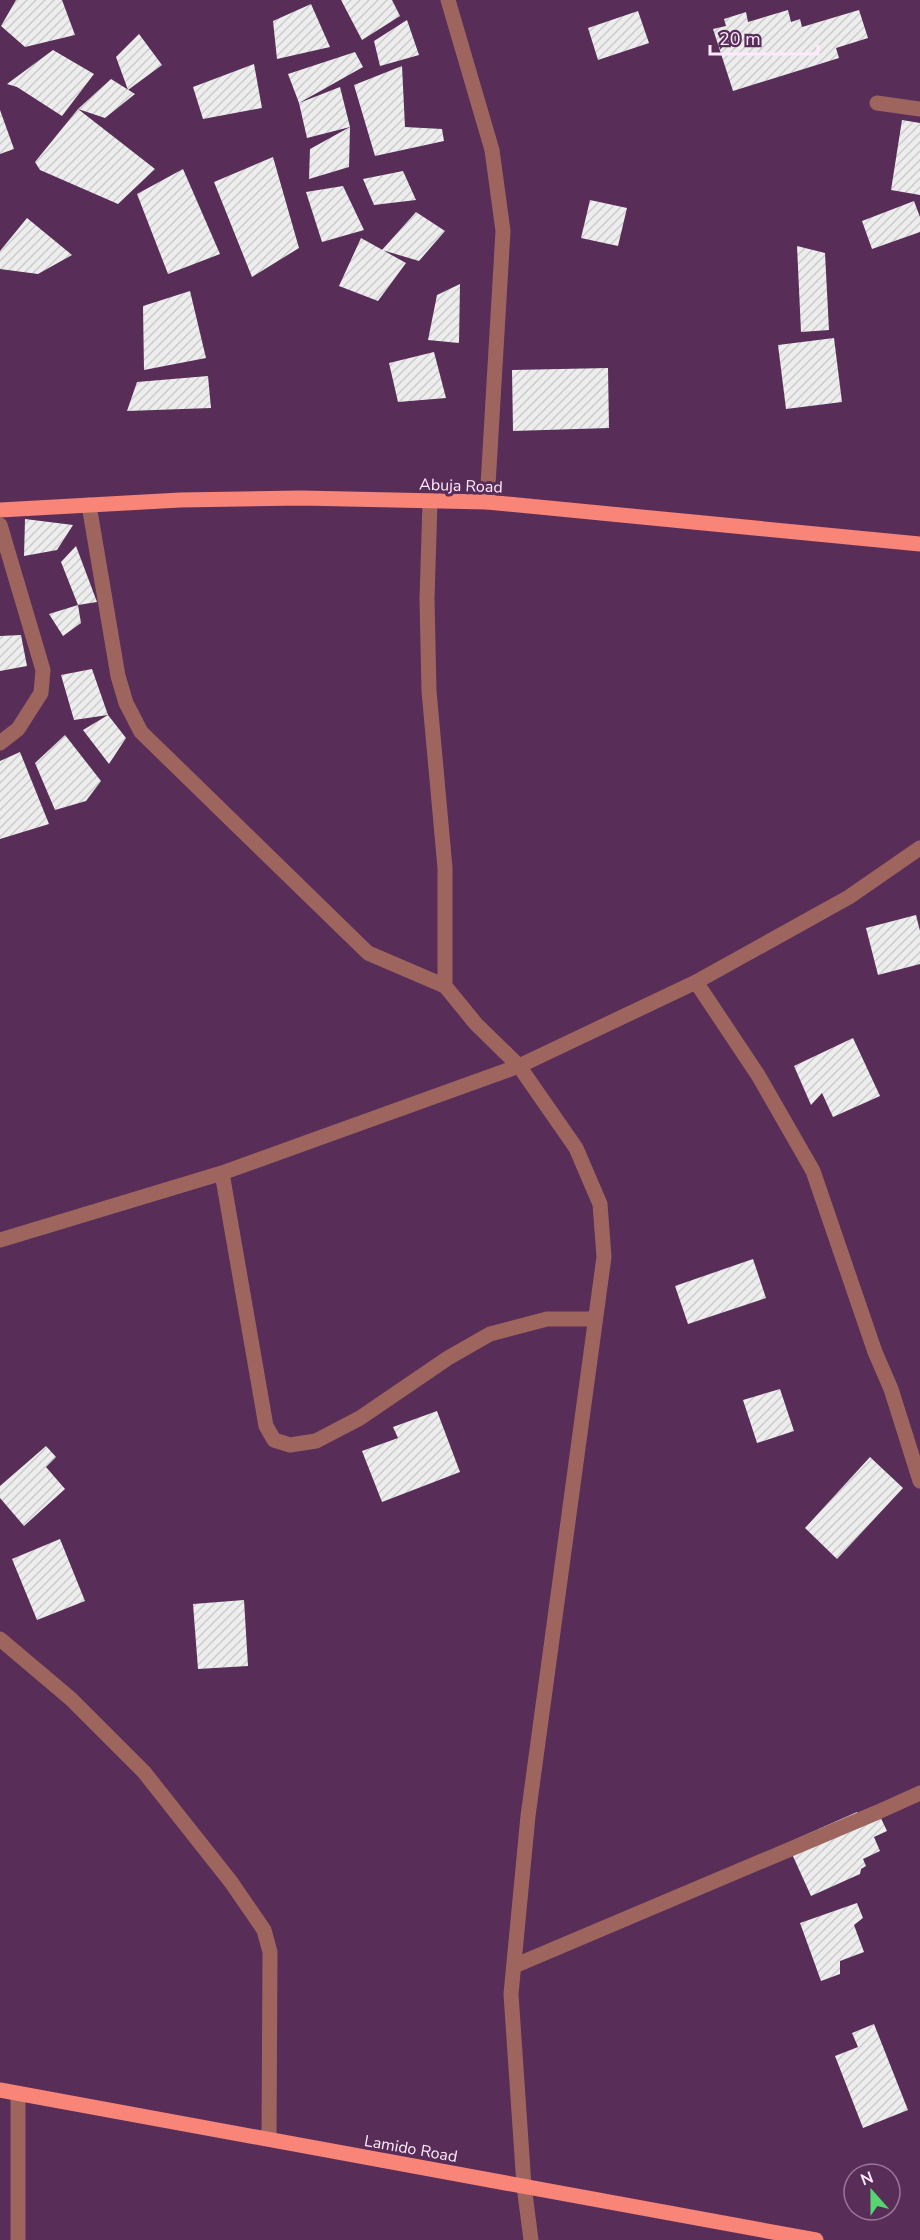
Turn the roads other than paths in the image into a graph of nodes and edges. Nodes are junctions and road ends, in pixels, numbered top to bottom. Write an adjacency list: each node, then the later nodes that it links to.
1 (448, 0): 5 (street)
2 (877, 103): 3 (street)
3 (920, 109)
4 (430, 502): 5 (main road, Abuja Road); 6 (main road, Abuja Road); 13 (street)
5 (487, 502): 9 (main road, Abuja Road)
6 (89, 505): 7 (main road, Abuja Road); 13 (street)
7 (0, 510)
8 (0, 525): 10 (street)
9 (920, 544)
10 (0, 744)
11 (920, 848): 12 (street)
12 (696, 982): 14 (street); 18 (street)
13 (445, 986): 14 (street)
14 (519, 1066): 15 (street); 17 (street)
15 (222, 1173): 16 (street); 17 (street)
16 (0, 1240)
17 (595, 1319): 21 (street)
18 (920, 1481)
19 (0, 1639): 24 (street)
20 (920, 1793): 21 (street)
21 (514, 1966): 25 (street)
22 (0, 2090): 23 (main road, Lamido Road)
23 (18, 2094): 24 (main road, Lamido Road); 26 (street)
24 (269, 2139): 25 (main road, Lamido Road)
25 (524, 2186): 27 (street); 28 (main road, Lamido Road)
26 (18, 2240)
27 (531, 2240)
28 (816, 2240)

